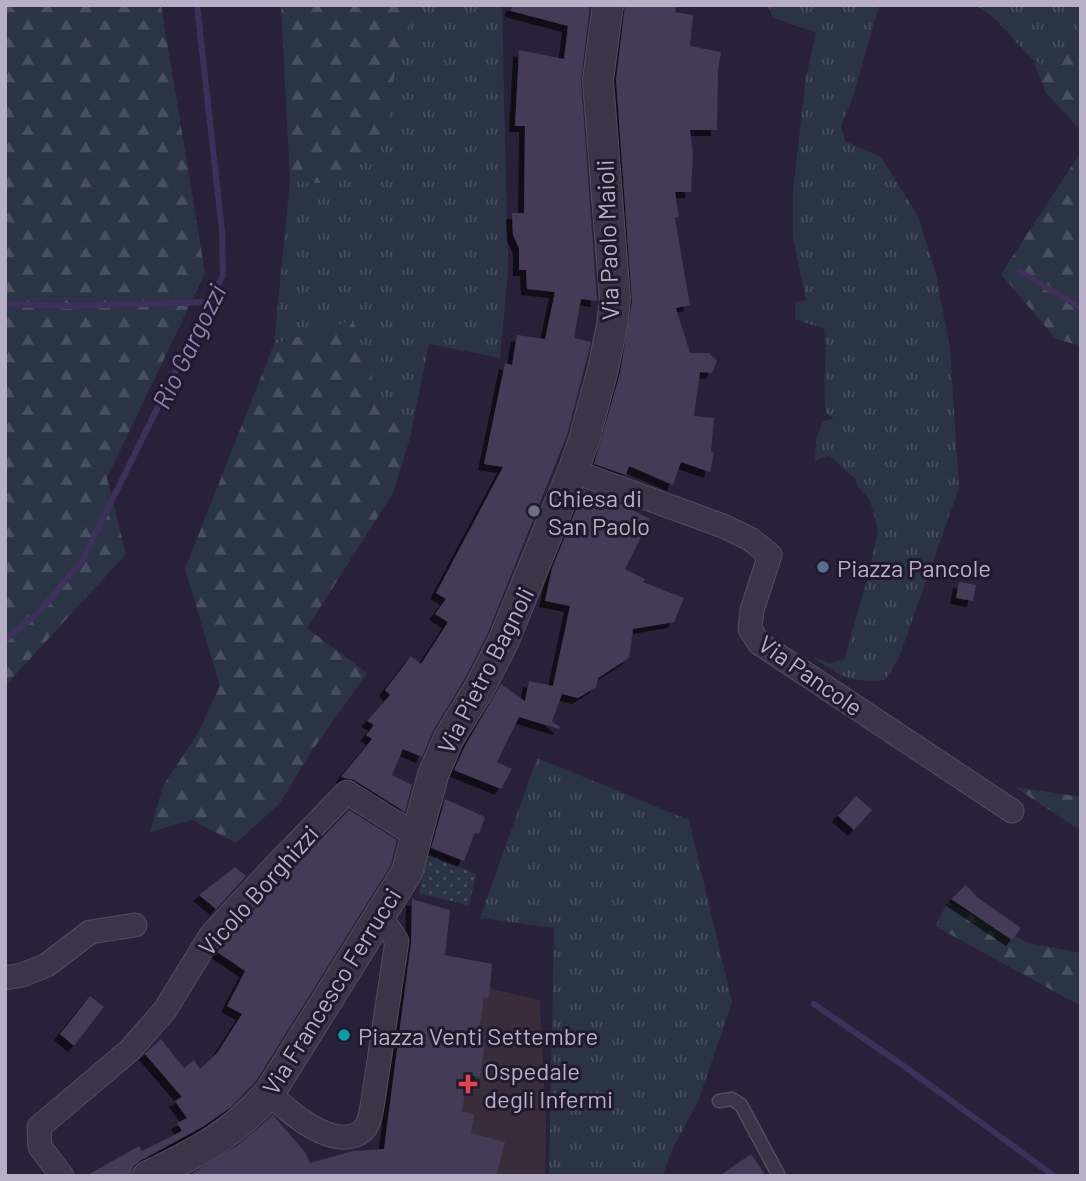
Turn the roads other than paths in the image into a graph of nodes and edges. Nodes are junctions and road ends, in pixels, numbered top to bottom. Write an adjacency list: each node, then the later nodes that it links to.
1 (608, 5): 2 (street, Via Paolo Maioli)
2 (573, 471): 3 (street, Via Pancole); 4 (street, Via Pietro Bagnoli)
3 (1012, 811)
4 (415, 835): 5 (street, Via Pietro Bagnoli); 11 (street, Vicolo Borghizzi)
5 (407, 872): 6 (street, Via Francesco Ferrucci)
6 (380, 916): 9 (street, Via Francesco Ferrucci); 9 (street)
7 (135, 925): 8 (street)
8 (5, 978)
9 (270, 1093): 12 (street, Via Francesco Ferrucci)
10 (719, 1101): 13 (lane)
11 (62, 1176)
12 (148, 1176)
13 (779, 1176)

